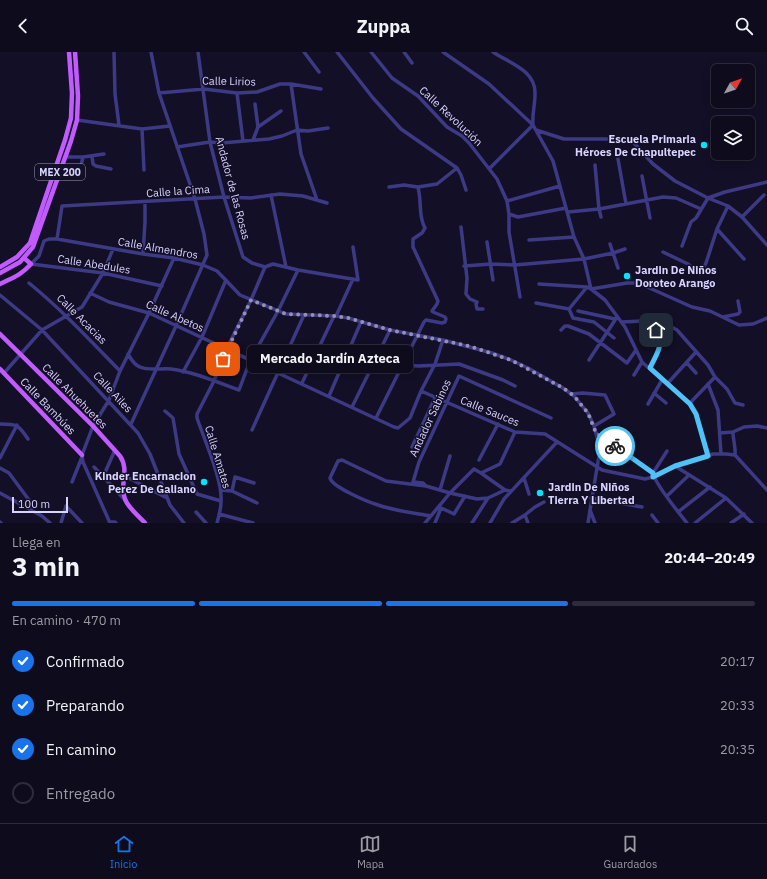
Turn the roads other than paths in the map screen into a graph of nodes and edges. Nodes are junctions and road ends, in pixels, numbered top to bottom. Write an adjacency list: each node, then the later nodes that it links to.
1 (69, 52): 94 (main road, MEX 200)
2 (75, 52): 21 (main road, MEX 200)
3 (114, 52): 22 (street)
4 (152, 52): 17 (street)
5 (198, 52): 15 (street, Andador de las Rosas)
6 (304, 52): 13 (street)
7 (337, 52): 40 (street)
8 (371, 52): 41 (street, Calle Revolución)
9 (404, 52): 12 (street)
10 (444, 52): 23 (street)
11 (494, 52): 23 (street)
12 (412, 62)
13 (319, 72)
14 (291, 84): 16 (street, Calle Lirios); 18 (street, Calle Lirios); 28 (street)
15 (204, 89): 17 (street, Calle Lirios); 18 (street, Calle Lirios); 32 (street, Andador de las Rosas)
16 (321, 89)
17 (159, 93): 24 (street)
18 (237, 93): 31 (street)
19 (255, 104): 25 (street, Calle Lirios)
20 (281, 111): 25 (street)
21 (77, 120): 22 (street); 36 (main road, MEX 200)
22 (119, 125): 27 (street)
23 (533, 125): 29 (street); 41 (street)
24 (170, 126): 27 (street); 33 (street)
25 (258, 126): 30 (street)
26 (328, 128): 28 (street)
27 (142, 129): 44 (street)
28 (297, 130): 30 (street); 57 (street)
29 (536, 130): 47 (street); 54 (street)
30 (253, 140): 31 (street)
31 (243, 141): 32 (street)
32 (210, 142): 33 (street); 53 (street, Andador de las Rosas)
33 (178, 147): 55 (street)
34 (104, 154): 35 (street)
35 (92, 156): 37 (street); 42 (street)
36 (65, 157): 37 (street); 85 (main road, MEX 200)
37 (83, 157): 43 (street)
38 (618, 159): 61 (street)
39 (595, 165): 63 (street)
40 (457, 168): 49 (street); 50 (street)
41 (490, 168): 58 (street, Calle Revolución)
42 (111, 169)
43 (80, 170)
44 (144, 170)
45 (642, 176): 56 (street)
46 (767, 182): 54 (street)
47 (560, 186): 58 (street); 65 (street)
48 (389, 187): 49 (street)
49 (418, 187): 136 (street)
50 (466, 190)
51 (271, 195): 53 (street, Calle la Cima); 57 (street, Calle la Cima); 96 (street)
52 (764, 195): 68 (street)
53 (224, 197): 55 (street, Calle la Cima); 95 (street, Andador de las Rosas)
54 (708, 198): 62 (street); 64 (street)
55 (195, 199): 59 (street, Calle la Cima); 91 (street)
56 (646, 199): 61 (street); 64 (street); 69 (street)
57 (317, 200): 60 (street, Calle la Cima)
58 (507, 201): 66 (street, Calle Revolución)
59 (145, 202): 73 (street, Calle la Cima); 83 (street)
60 (327, 203)
61 (626, 204): 63 (street)
62 (728, 206): 68 (street); 71 (street)
63 (599, 209): 65 (street); 67 (street)
64 (701, 209): 78 (street)
65 (567, 210): 66 (street); 72 (street)
66 (509, 214): 92 (street, Calle Revolución)
67 (601, 217)
68 (742, 217): 77 (street)
69 (650, 218)
70 (461, 227): 93 (street)
71 (717, 229): 82 (street); 88 (street)
72 (574, 237): 74 (street); 87 (street)
73 (57, 239): 80 (street, Calle Almendros); 89 (street)
74 (529, 240)
75 (487, 242): 90 (street)
76 (610, 244): 84 (street)
77 (767, 245)
78 (682, 246)
79 (353, 247): 101 (street)
80 (114, 249): 83 (street, Calle Almendros); 100 (street)
81 (625, 249): 84 (street)
82 (663, 252)
83 (143, 254): 86 (street, Calle Almendros)
84 (613, 254): 87 (street); 97 (street)
85 (24, 258): 89 (main road); 99 (main road, MEX 200)
86 (174, 258): 91 (street, Calle Almendros); 107 (street)
87 (584, 259): 92 (street); 109 (street)
88 (744, 259)
89 (31, 264): 100 (street, Calle Abedules); 105 (main road)
90 (491, 264): 92 (street); 93 (street); 103 (street)
91 (203, 265): 102 (street, Calle Almendros); 130 (street)
92 (515, 265): 112 (street, Calle Revolución)
93 (464, 266): 116 (street)
94 (0, 267)
95 (265, 267): 96 (street); 113 (street, Calle Amates)
96 (286, 267): 98 (street)
97 (618, 268)
98 (298, 270): 101 (street); 118 (street)
99 (0, 273)
100 (103, 273): 107 (street, Calle Abedules); 110 (street)
101 (353, 279): 123 (street)
102 (226, 280): 113 (street, Calle Almendros); 137 (street)
103 (493, 280)
104 (29, 283): 122 (street, Calle Acacias)
105 (0, 284)
106 (539, 284): 108 (street)
107 (162, 286): 120 (street)
108 (587, 287): 109 (street); 117 (street)
109 (591, 289): 124 (street); 125 (street)
110 (90, 293): 120 (street, Calle Abetos); 122 (street)
111 (0, 295): 131 (street, Calle Ailes)
112 (520, 297)
113 (251, 300): 118 (street, Calle Almendros); 141 (street, Calle Amates)
114 (738, 301): 124 (street)
115 (536, 303): 117 (street)
116 (483, 309)
117 (569, 309): 134 (street)
118 (278, 311): 121 (street, Calle Almendros); 147 (street)
119 (578, 311): 125 (street)
120 (150, 313): 130 (street, Calle Abetos); 145 (street)
121 (304, 315): 123 (street, Calle Almendros); 157 (street)
122 (67, 316): 131 (street); 155 (street, Calle Acacias)
123 (335, 316): 127 (street, Calle Almendros); 164 (street)
124 (723, 316): 126 (street)
125 (616, 318): 128 (street); 134 (street)
126 (767, 318)
127 (361, 322): 132 (street, Calle Almendros); 171 (street)
128 (622, 322): 129 (street); 142 (street)
129 (651, 323): 143 (street); 152 (street)
130 (176, 326): 137 (street, Calle Abetos); 154 (street)
131 (42, 330): 144 (street); 173 (street, Calle Ailes)
132 (390, 330): 136 (street, Calle Almendros); 179 (street)
133 (561, 330): 140 (street)
134 (607, 332): 138 (street); 140 (street)
135 (0, 334): 144 (main road, Calle Ahuehuetes)
136 (418, 335): 139 (street, Calle Almendros); 151 (street)
137 (202, 337): 141 (street, Calle Abetos); 156 (street)
138 (614, 338)
139 (443, 340): 150 (street); 170 (street, Calle Almendros)
140 (600, 342): 142 (street); 146 (street)
141 (227, 348): 147 (street, Calle Abetos); 163 (street, Calle Amates)
142 (636, 350): 148 (street)
143 (696, 352): 149 (street); 161 (street)
144 (21, 354): 158 (street); 187 (main road, Calle Ahuehuetes)
145 (128, 354): 154 (street); 155 (street)
146 (589, 360)
147 (250, 361): 157 (street, Calle Abetos); 163 (street)
148 (642, 362): 152 (street); 160 (street)
149 (687, 363): 159 (street); 165 (street)
150 (435, 364): 151 (street, Andador Sabinos); 167 (street, Andador Sabinos); 168 (street)
151 (403, 365): 181 (street)
152 (650, 368): 162 (street)
153 (0, 369): 158 (main road, Calle Bambúes)
154 (156, 369): 156 (street); 184 (street)
155 (120, 371): 173 (street)
156 (184, 372): 163 (street)
157 (277, 372): 164 (street, Calle Abetos); 190 (street)
158 (4, 373): 201 (main road, Calle Bambúes)
159 (696, 373)
160 (634, 374)
161 (715, 377): 166 (street); 178 (street)
162 (662, 380): 165 (street); 169 (street)
163 (214, 381): 221 (street, Calle Amates)
164 (302, 383): 171 (street, Calle Abetos)
165 (667, 384): 177 (street)
166 (708, 384): 177 (street); 194 (street)
167 (515, 386)
168 (421, 391): 172 (street, Calle Sauces); 181 (street, Calle Abetos)
169 (654, 393): 175 (street); 176 (street)
170 (571, 394): 188 (street, Calle Almendros); 188 (street)
171 (329, 396): 179 (street, Calle Abetos)
172 (435, 398): 174 (street, Calle Sauces); 197 (street)
173 (109, 400): 184 (street, Calle Ailes); 187 (street)
174 (446, 402): 182 (street, Andador Sabinos); 185 (street, Calle Sauces); 219 (street, Andador Sabinos)
175 (666, 403)
176 (648, 404)
177 (690, 404): 203 (street)
178 (743, 405)
179 (352, 407): 181 (street, Calle Abetos)
180 (165, 410): 237 (street)
181 (376, 418)
182 (551, 418)
183 (0, 424): 186 (street)
184 (131, 424): 232 (street, Calle Ailes)
185 (498, 424): 191 (street, Calle Sauces); 206 (street)
186 (17, 425): 195 (street); 205 (street)
187 (93, 426): 198 (main road, Calle Ahuehuetes); 201 (street)
188 (594, 426): 193 (street, Calle Almendros)
189 (767, 428): 192 (street)
190 (252, 430)
191 (515, 432): 196 (street, Calle Sauces); 211 (street)
192 (733, 432): 194 (street); 204 (street)
193 (596, 433): 209 (street, Calle Almendros); 212 (street)
194 (720, 433): 200 (street)
195 (28, 439)
196 (557, 442): 209 (street, Calle Sauces); 216 (street)
197 (412, 447)
198 (115, 450): 214 (main road, Calle Ahuehuetes); 215 (street)
199 (667, 451): 212 (street)
200 (721, 454): 203 (street, Calle Sauces); 204 (street, Calle Sauces)
201 (82, 455): 217 (street); 251 (street)
202 (450, 456): 222 (street)
203 (708, 456): 207 (street, Calle Sauces)
204 (735, 456): 224 (street)
205 (0, 458)
206 (479, 460)
207 (675, 466): 212 (street, Calle Sauces); 213 (street)
208 (94, 467): 215 (street)
209 (598, 467): 212 (street, Calle Sauces); 234 (street, Calle Almendros)
210 (0, 468): 241 (street)
211 (481, 473): 223 (street); 228 (street)
212 (653, 475): 231 (street)
213 (689, 475): 220 (street); 231 (street)
214 (125, 476): 232 (street); 236 (main road, Calle Ahuehuetes)
215 (103, 477): 236 (street)
216 (524, 478): 226 (street); 229 (street)
217 (72, 482)
218 (254, 483): 225 (street)
219 (426, 486): 222 (street); 250 (street)
220 (710, 486): 235 (street); 245 (street)
221 (221, 490): 225 (street); 237 (street, Calle Amates)
222 (440, 490): 228 (street)
223 (504, 490): 226 (street); 233 (street)
224 (767, 490)
225 (232, 491): 239 (street)
226 (510, 492): 264 (street)
227 (0, 493): 241 (street)
228 (450, 493): 230 (street); 242 (street)
229 (530, 494)
230 (465, 496): 233 (street); 242 (street)
231 (667, 496): 245 (street)
232 (165, 497): 257 (street, Calle Ailes)
233 (488, 498): 263 (street)
234 (591, 498): 240 (street); 243 (street, Calle Almendros)
235 (726, 498): 247 (street); 271 (street)
236 (125, 500): 256 (main road)
237 (221, 501): 246 (street, Calle Amates)
238 (544, 502): 248 (street)
239 (257, 503)
240 (642, 507)
241 (28, 508): 252 (street)
242 (440, 508): 250 (street); 262 (street)
243 (590, 510): 267 (street, Calle Almendros); 268 (street)
244 (196, 512): 258 (street)
245 (678, 512): 270 (street)
246 (219, 514): 259 (street, Calle Amates); 260 (street)
247 (744, 514): 272 (street); 273 (street)
248 (525, 515): 265 (street); 266 (street)
249 (652, 515): 269 (street)
250 (431, 516): 261 (street)
251 (110, 522): 255 (street)
252 (50, 523)
253 (61, 523): 254 (street)
254 (82, 523)
255 (116, 523)
256 (145, 523)
257 (184, 523)
258 (206, 523)
259 (217, 523)
260 (254, 523)
261 (425, 523)
262 (435, 523)
263 (472, 523)
264 (490, 523)
265 (512, 523)
266 (528, 523)
267 (588, 523)
268 (595, 523)
269 (658, 523)
270 (687, 523)
271 (695, 523)
272 (731, 523)
273 (752, 523)

